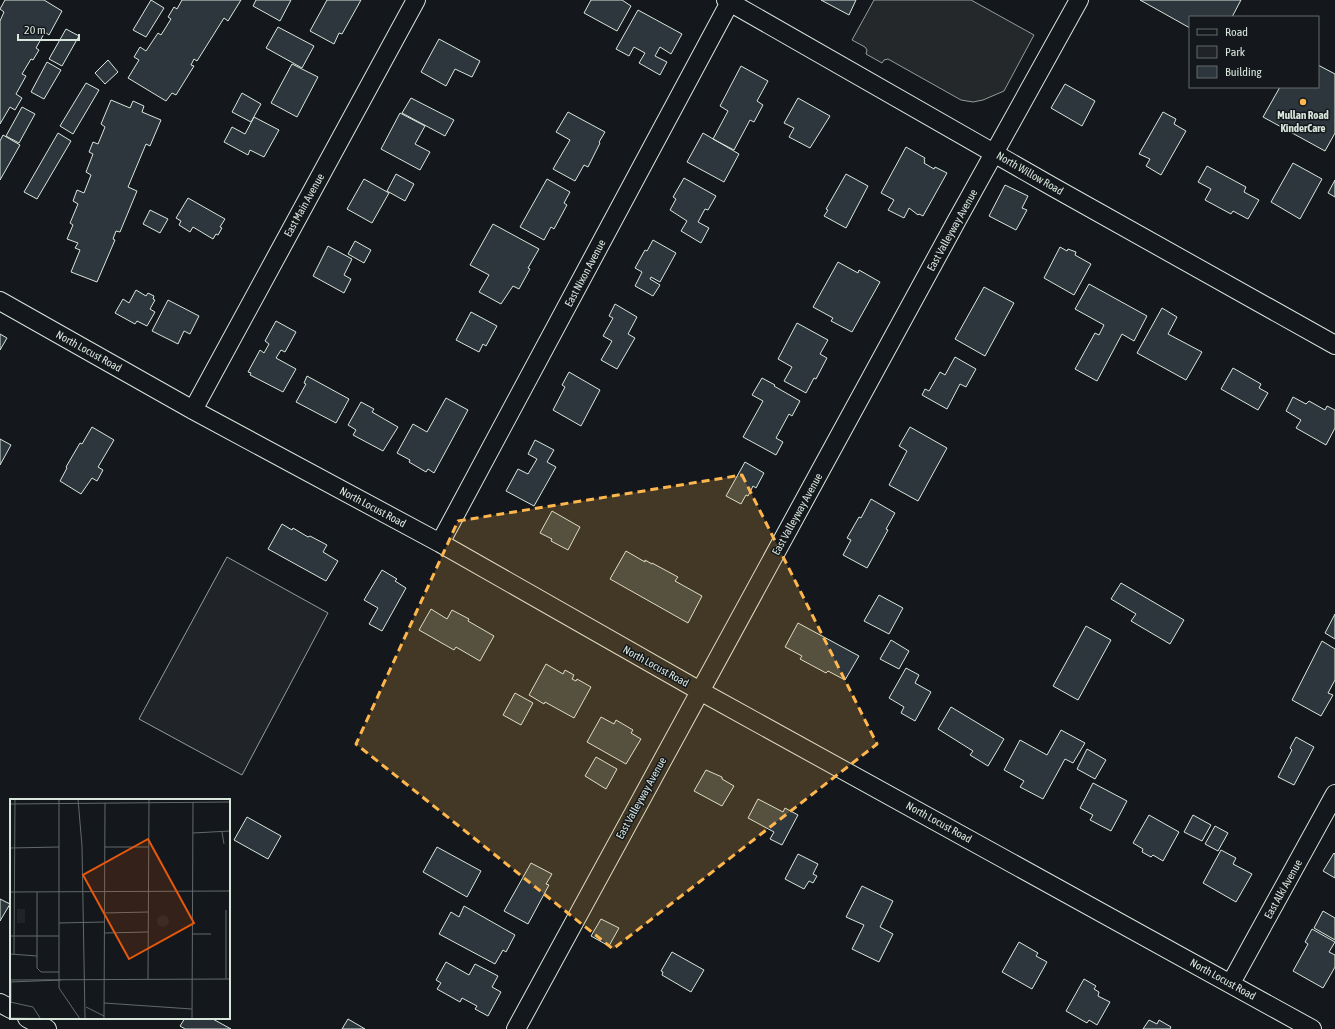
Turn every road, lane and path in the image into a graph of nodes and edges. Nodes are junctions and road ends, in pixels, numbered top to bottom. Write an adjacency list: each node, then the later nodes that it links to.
1 (416, 0): 7 (street, East Main Avenue)
2 (1079, 0): 4 (street, East Valleyway Avenue)
3 (728, 1): 4 (street, North Willow Road); 8 (street, East Nixon Avenue)
4 (995, 153): 6 (street, North Willow Road); 9 (street, East Valleyway Avenue)
5 (0, 301): 7 (street, North Locust Road)
6 (1335, 345)
7 (193, 410): 8 (street, North Locust Road)
8 (440, 543): 9 (street, North Locust Road)
9 (700, 691): 11 (street, North Locust Road); 16 (street, East Valleyway Avenue)
10 (1335, 794): 11 (street, East Alki Avenue)
11 (1231, 983): 17 (street, North Locust Road)
12 (0, 1003): 13 (street)
13 (10, 1008)
14 (29, 1019): 15 (street)
15 (47, 1029)
16 (516, 1029)
17 (1312, 1029)

